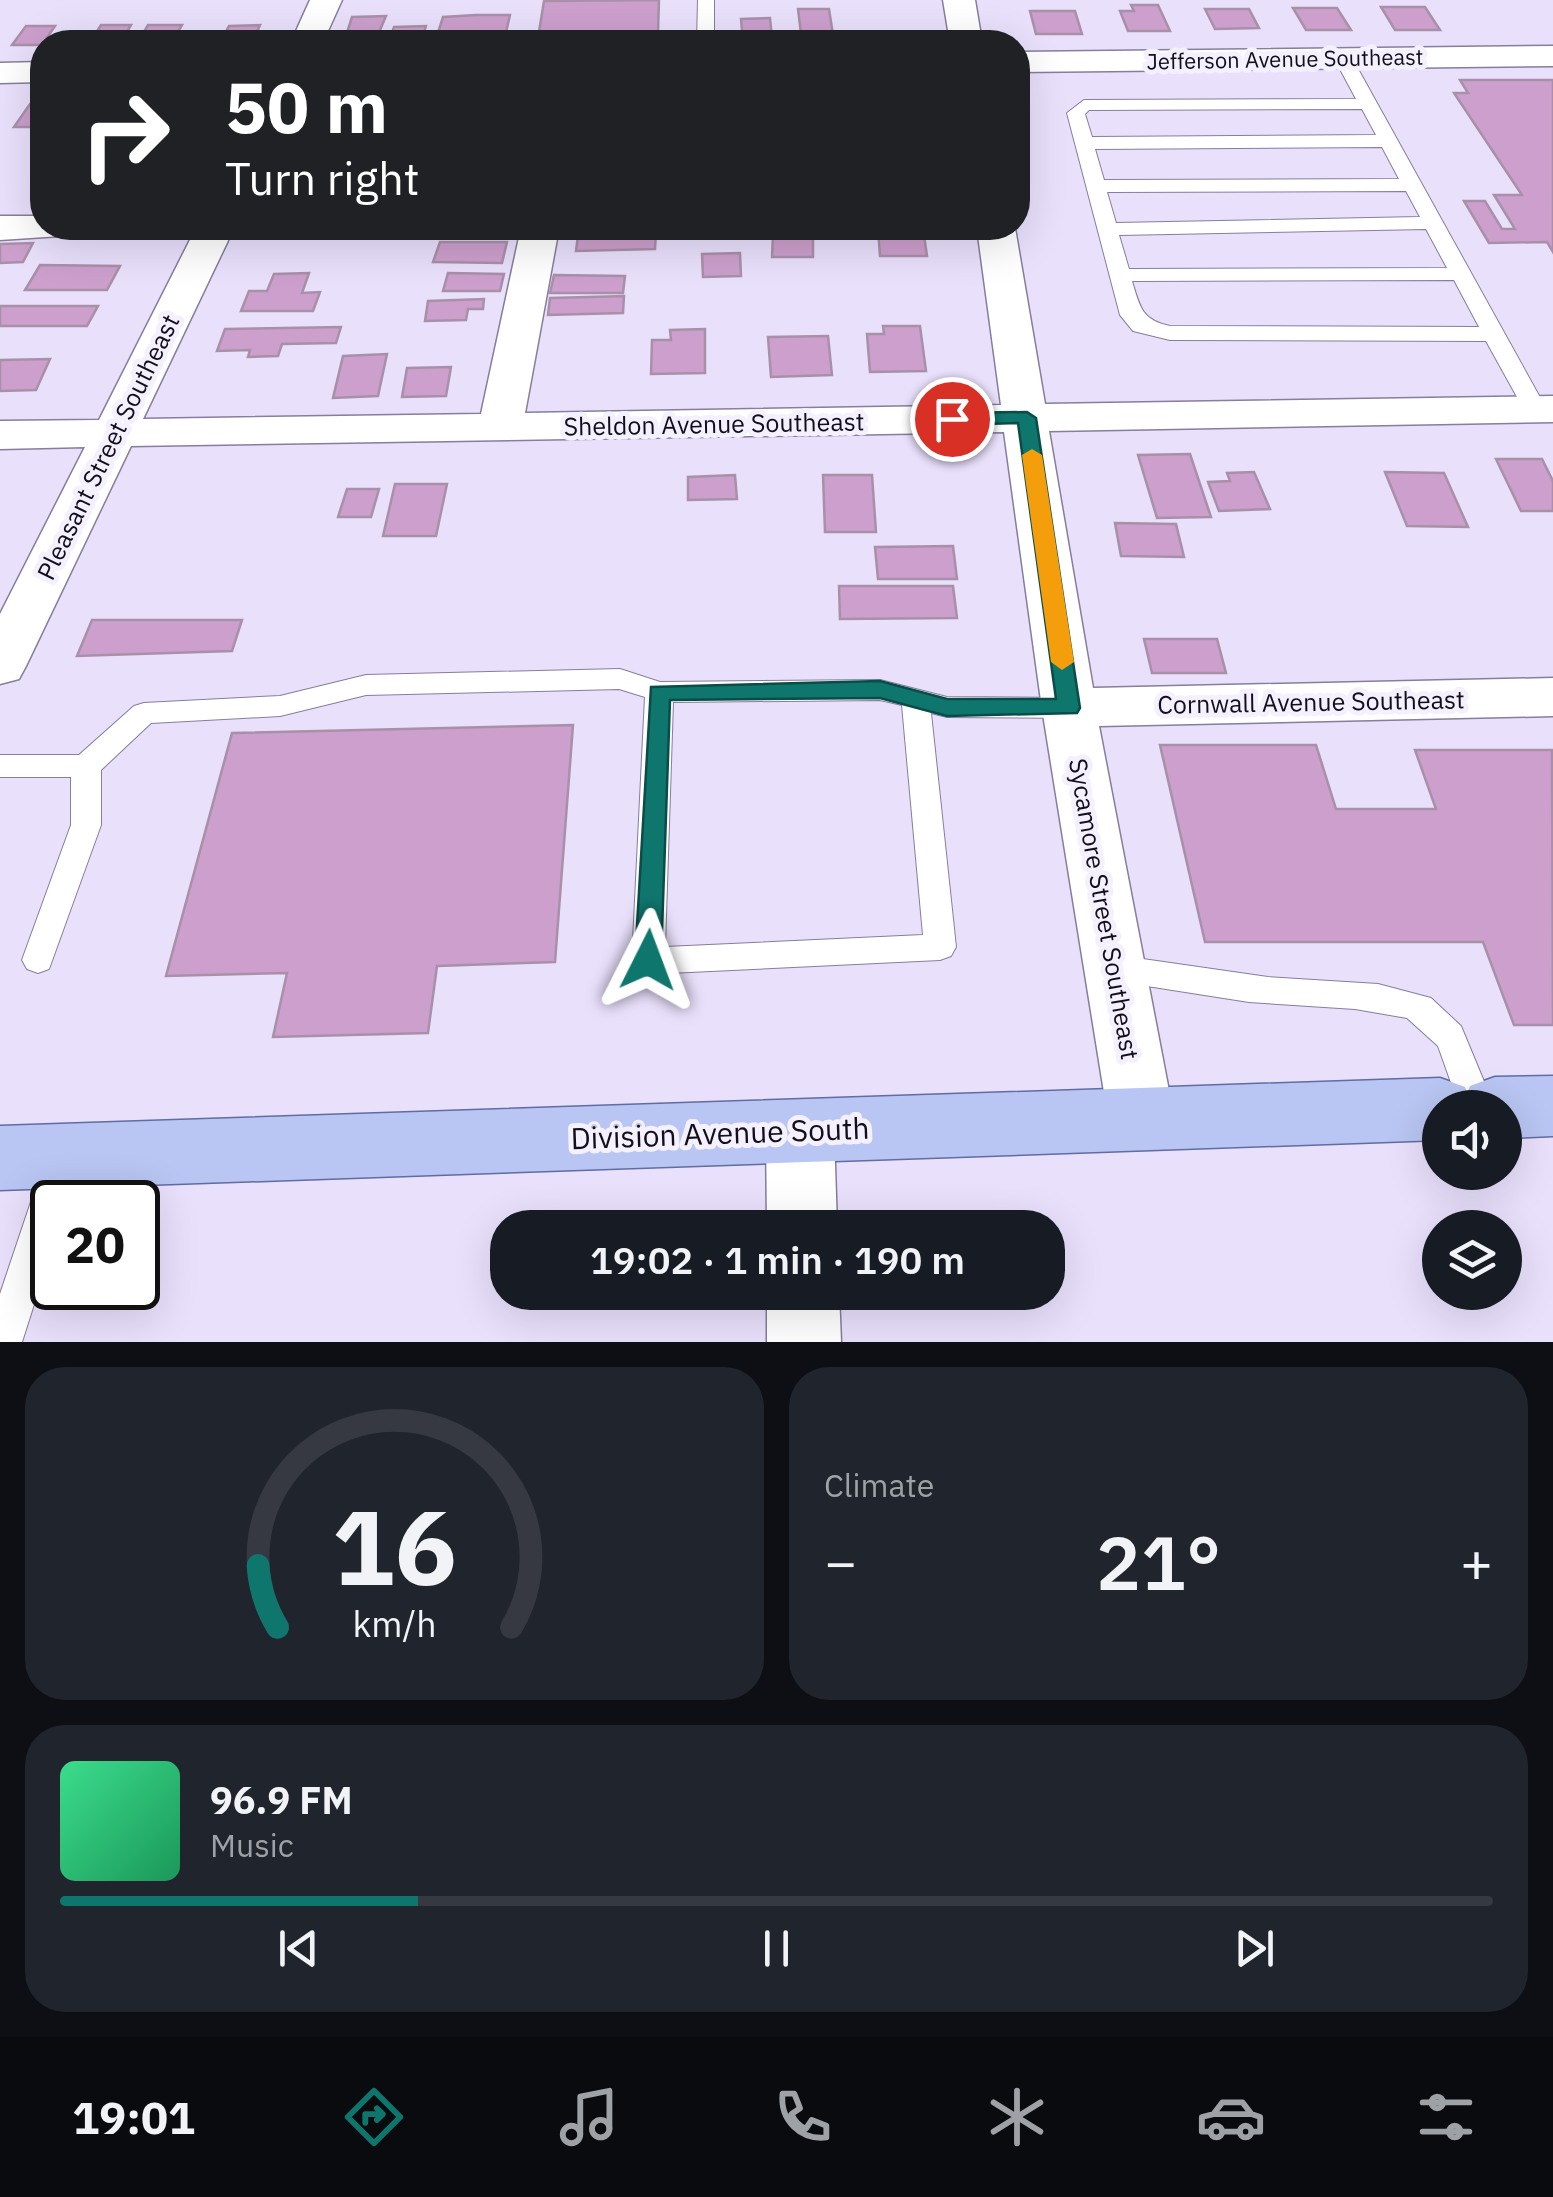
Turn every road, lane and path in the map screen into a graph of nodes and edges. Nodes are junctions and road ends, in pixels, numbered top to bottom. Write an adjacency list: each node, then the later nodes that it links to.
1 (326, 0): 4 (street)
2 (706, 0): 5 (lane)
3 (959, 0): 6 (street)
4 (312, 30)
5 (706, 30)
6 (964, 30)
7 (1553, 56): 8 (street, Jefferson Avenue Southeast)
8 (1343, 58): 9 (street, Jefferson Avenue Southeast); 12 (lane)
9 (1030, 62)
10 (30, 72): 11 (street)
11 (0, 73)
12 (1368, 104): 13 (lane); 14 (lane)
13 (1388, 141): 14 (lane); 15 (lane)
14 (1084, 144): 16 (lane)
15 (1412, 184): 16 (lane); 17 (lane)
16 (1096, 186): 20 (lane)
17 (1433, 223): 20 (lane); 25 (lane)
18 (0, 228): 19 (street)
19 (30, 228)
20 (1107, 228): 24 (lane)
21 (209, 240): 30 (street, Pleasant Street Southeast)
22 (538, 240): 29 (street)
23 (998, 240): 28 (street, Sycamore Street Southeast)
24 (1120, 274): 25 (lane); 26 (lane)
25 (1460, 274): 26 (lane)
26 (1494, 334): 27 (lane)
27 (1544, 409): 28 (street, Sheldon Avenue Southeast)
28 (1027, 418): 29 (street, Sheldon Avenue Southeast); 36 (street, Sycamore Street Southeast)
29 (500, 428): 30 (street, Sheldon Avenue Southeast)
30 (115, 433): 31 (street, Sheldon Avenue Southeast); 32 (street, Pleasant Street Southeast)
31 (0, 435)
32 (0, 666)
33 (659, 692): 35 (lane); 35 (lane); 38 (lane)
34 (1553, 697): 36 (street, Cornwall Avenue Southeast)
35 (915, 698): 36 (lane)
36 (1069, 708): 40 (street, Sycamore Street Southeast)
37 (0, 766): 38 (lane)
38 (86, 766): 39 (lane)
39 (38, 960)
40 (1115, 968): 41 (lane); 45 (street, Sycamore Street Southeast)
41 (1471, 1090)
42 (1553, 1106): 43 (main road)
43 (1522, 1107)
44 (1422, 1109): 45 (main road, Division Avenue South)
45 (1141, 1117): 46 (main road, Division Avenue South)
46 (800, 1132): 47 (main road, Division Avenue South); 48 (street)
47 (32, 1158): 50 (lane)
48 (802, 1210)
49 (803, 1310): 51 (street)
50 (3, 1342)
51 (804, 1342)

